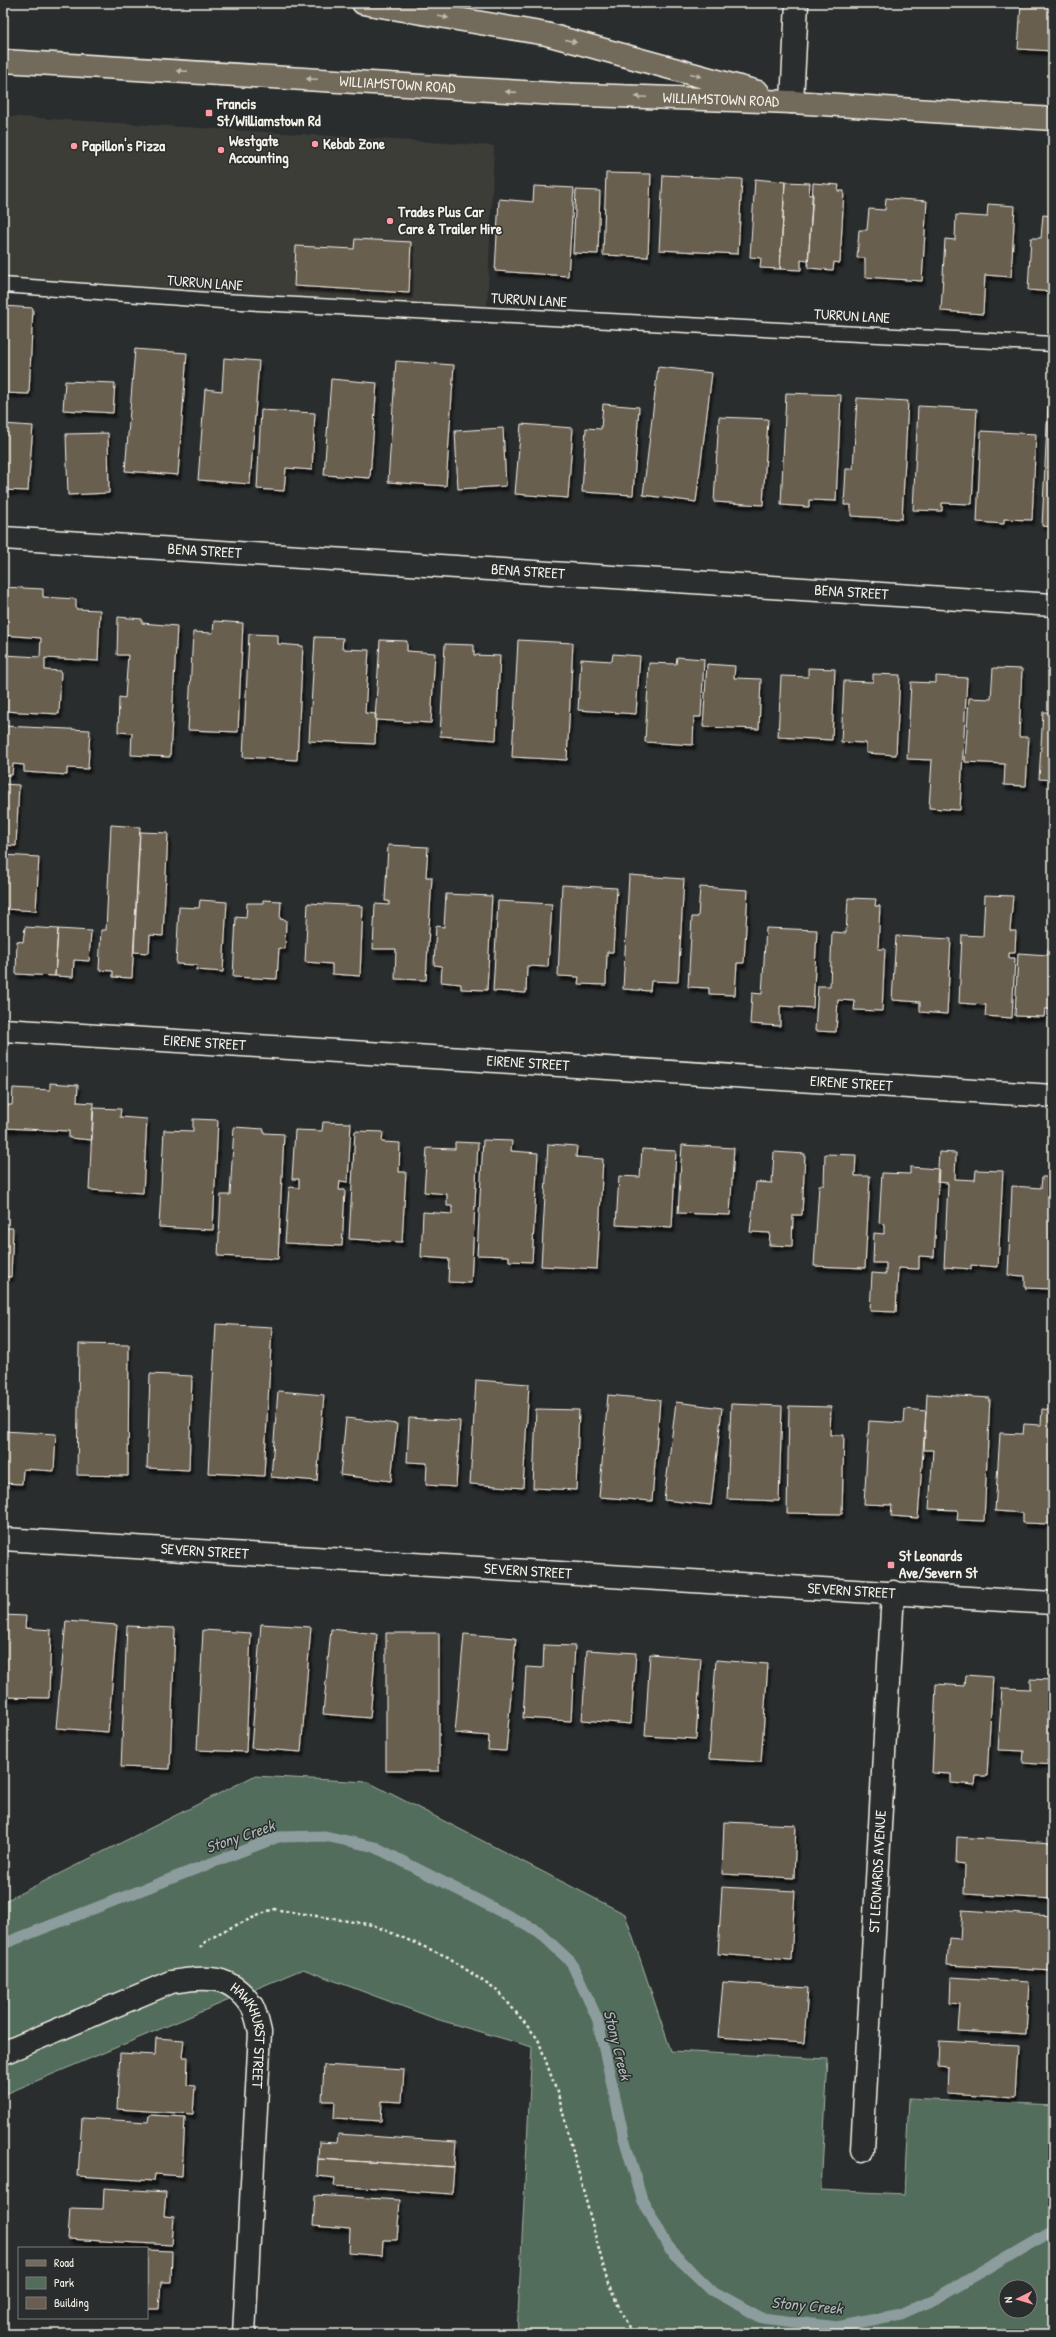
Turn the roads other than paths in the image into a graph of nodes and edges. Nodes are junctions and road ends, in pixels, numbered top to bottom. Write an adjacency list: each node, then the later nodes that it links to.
1 (363, 3): 4 (main road, WILLIAMSTOWN ROAD, one-way to 4)
2 (797, 3): 4 (street)
3 (3, 61): 4 (main road, WILLIAMSTOWN ROAD, one-way to 3)
4 (792, 102): 5 (main road, WILLIAMSTOWN ROAD)
5 (1053, 119)
6 (3, 285): 7 (lane, TURRUN LANE)
7 (1053, 344)
8 (3, 538): 9 (street, BENA STREET)
9 (1053, 605)
10 (3, 1030): 11 (street, EIRENE STREET)
11 (1053, 1096)
12 (3, 1539): 13 (street, SEVERN STREET)
13 (892, 1592): 14 (street, SEVERN STREET); 16 (street, ST LEONARDS AVENUE)
14 (1053, 1603)
15 (3, 2053): 17 (street, HAWKHURST STREET)
16 (862, 2150)
17 (244, 2334)

